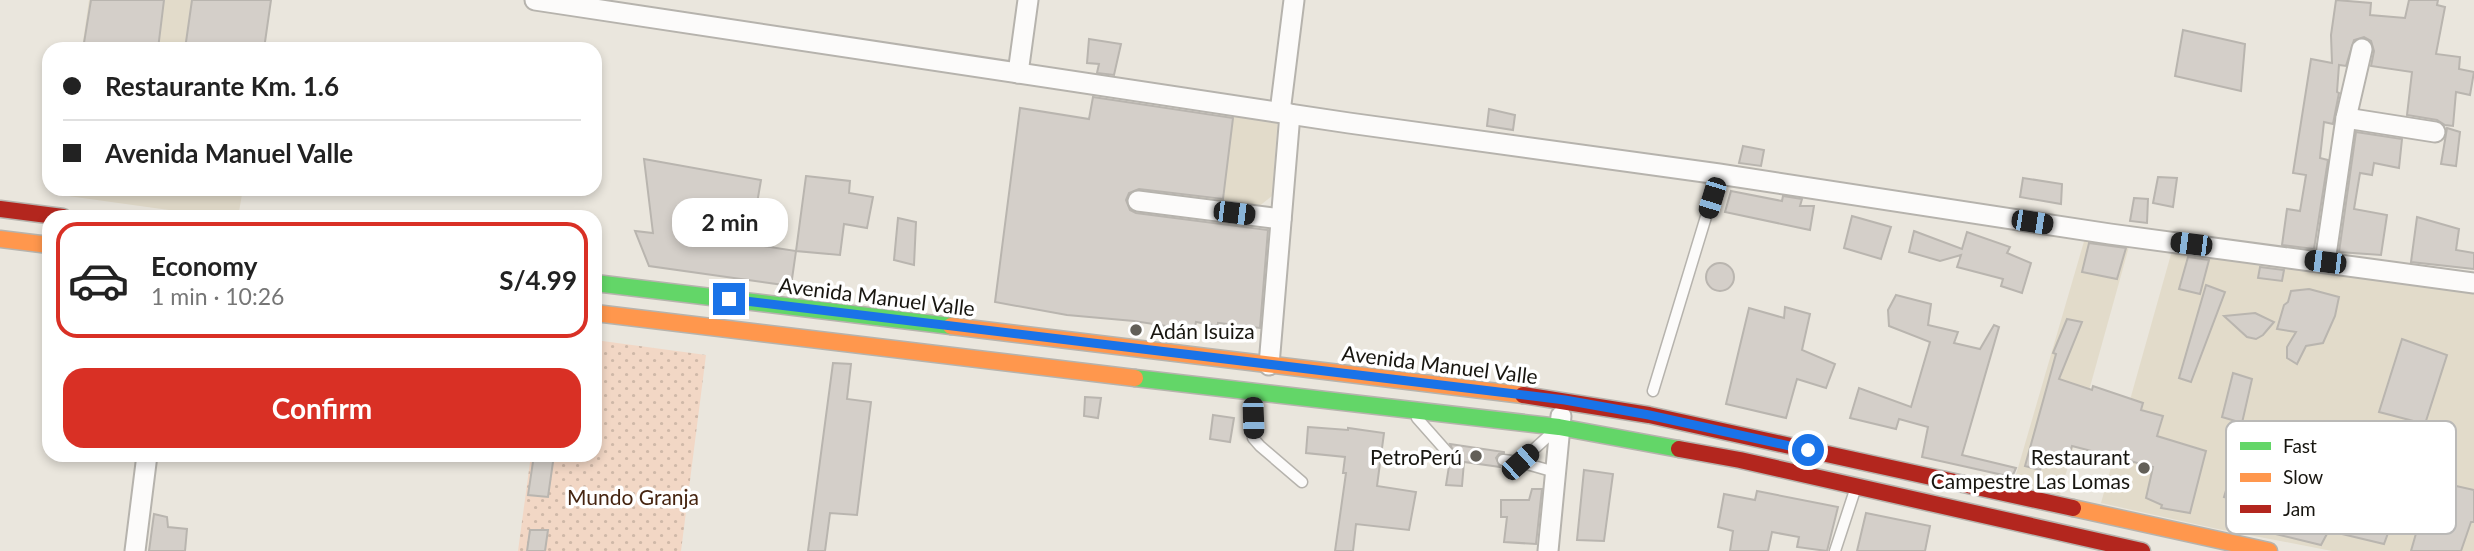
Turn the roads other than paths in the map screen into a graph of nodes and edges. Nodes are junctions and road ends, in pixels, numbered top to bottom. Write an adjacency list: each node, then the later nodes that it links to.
1 (535, 0): 4 (street)
2 (1028, 0): 6 (street)
3 (1294, 0): 7 (street)
4 (611, 6): 6 (street)
5 (2362, 50): 8 (street)
6 (1018, 73): 7 (street)
7 (1285, 113): 10 (street); 14 (street)
8 (2346, 118): 9 (street); 17 (street)
9 (2435, 132)
10 (1719, 174): 17 (street); 22 (lane)
11 (1138, 201): 14 (street)
12 (0, 209): 13 (main road)
13 (42, 214)
14 (1281, 219): 21 (street)
15 (0, 239): 16 (main road)
16 (42, 244)
17 (2325, 262): 19 (street)
18 (602, 284): 21 (main road, Avenida Manuel Valle)
19 (2474, 284)
20 (602, 314): 23 (main road)
21 (1269, 365): 24 (main road, Avenida Manuel Valle)
22 (1653, 391)
23 (1255, 393): 25 (main road); 32 (lane)
24 (1565, 400): 26 (street); 38 (main road, Avenida Manuel Valle)
25 (1409, 410): 26 (main road); 27 (lane)
26 (1559, 427): 30 (lane); 31 (street); 33 (main road)
27 (1448, 453)
28 (1503, 460): 30 (lane)
29 (146, 462): 34 (street)
30 (1520, 462): 31 (lane)
31 (1555, 472): 35 (street)
32 (1302, 482)
33 (1856, 486): 36 (lane); 37 (main road)
34 (135, 551)
35 (1548, 551)
36 (1835, 551)
37 (2142, 551)
38 (2269, 551)

